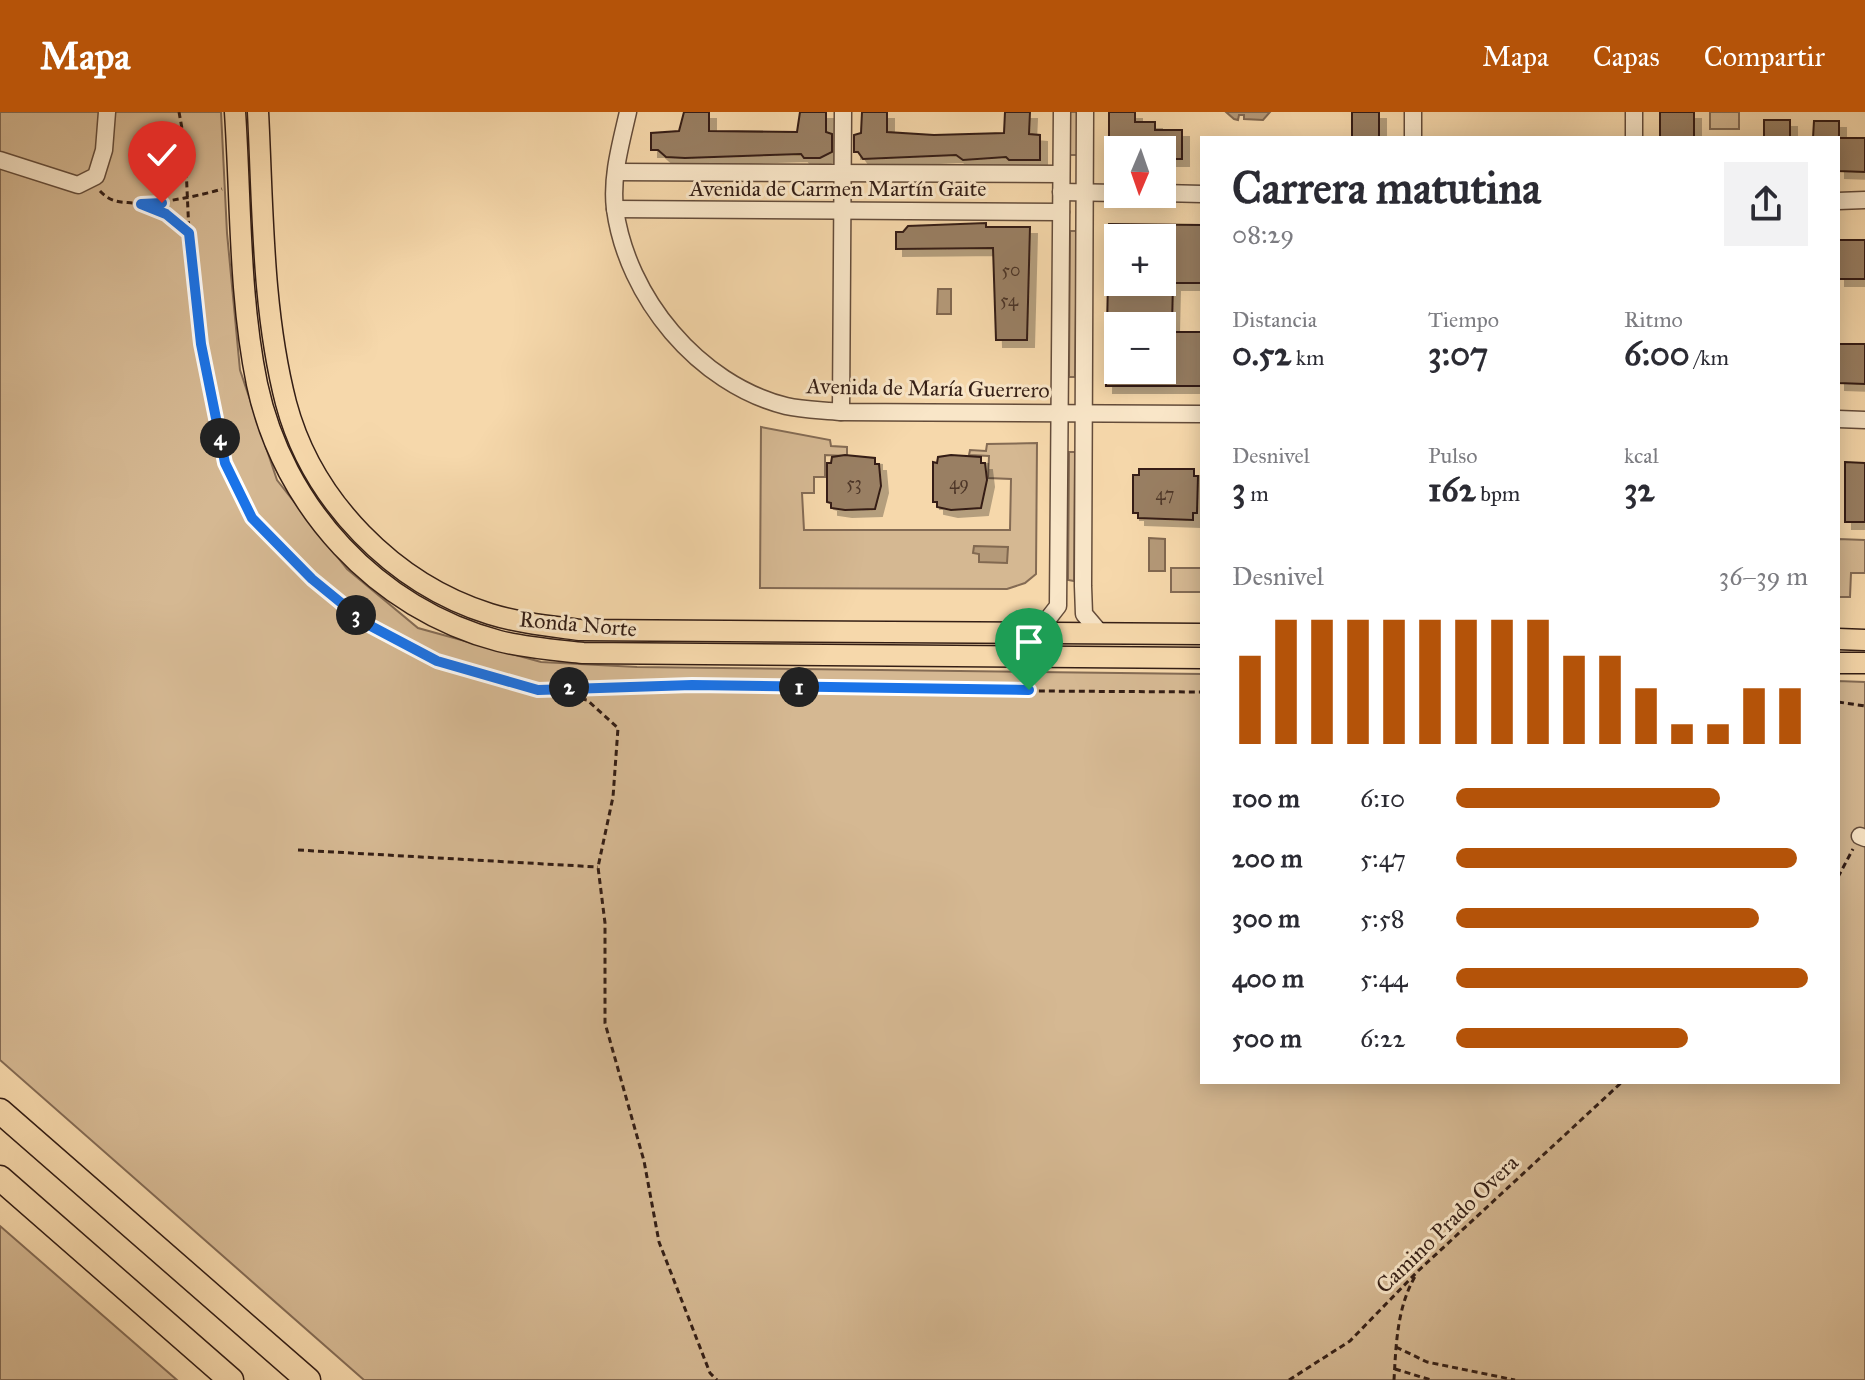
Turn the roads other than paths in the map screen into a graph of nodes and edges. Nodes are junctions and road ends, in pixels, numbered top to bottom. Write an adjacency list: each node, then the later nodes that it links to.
1 (107, 112): 12 (street)
2 (235, 112): 37 (main road, Ronda Norte)
3 (258, 112): 32 (main road, Ronda Norte)
4 (628, 112): 13 (street, Avenida de María Guerrero)
5 (843, 112): 14 (street)
6 (1062, 112): 15 (street)
7 (1085, 112): 17 (street)
8 (1413, 112): 10 (street)
9 (1634, 112): 11 (street)
10 (1413, 136)
11 (1634, 136)
12 (0, 160)
13 (616, 172): 14 (street, Avenida de Carmen Martín Gaite); 23 (street, Avenida de María Guerrero)
14 (843, 173): 15 (street, Avenida de Carmen Martín Gaite); 24 (street)
15 (1061, 174): 16 (street)
16 (1061, 192): 17 (street); 25 (street)
17 (1085, 192): 18 (street); 28 (street)
18 (1104, 193)
19 (1176, 193): 20 (street)
20 (1200, 194)
21 (1865, 200): 22 (street)
22 (1840, 201)
23 (615, 209): 24 (street, Avenida de Carmen Martín Gaite); 26 (street, Avenida de María Guerrero)
24 (842, 209): 25 (street, Avenida de Carmen Martín Gaite); 26 (street)
25 (1061, 212): 27 (street)
26 (841, 412): 27 (street, Avenida de María Guerrero)
27 (1058, 412): 28 (street, Avenida de María Guerrero); 32 (street)
28 (1084, 412): 29 (street, Avenida de María Guerrero); 33 (street)
29 (1200, 414)
30 (1840, 419): 31 (street)
31 (1865, 420)
32 (1037, 633): 33 (main road, Ronda Norte)
33 (1101, 634): 34 (main road, Ronda Norte)
34 (1200, 634)
35 (1840, 639): 36 (main road)
36 (1865, 640)
37 (1200, 658)
38 (1840, 663): 39 (main road)
39 (1865, 663)
40 (0, 1111): 43 (highway)
41 (0, 1178): 42 (highway)
42 (231, 1380)
43 (308, 1380)

